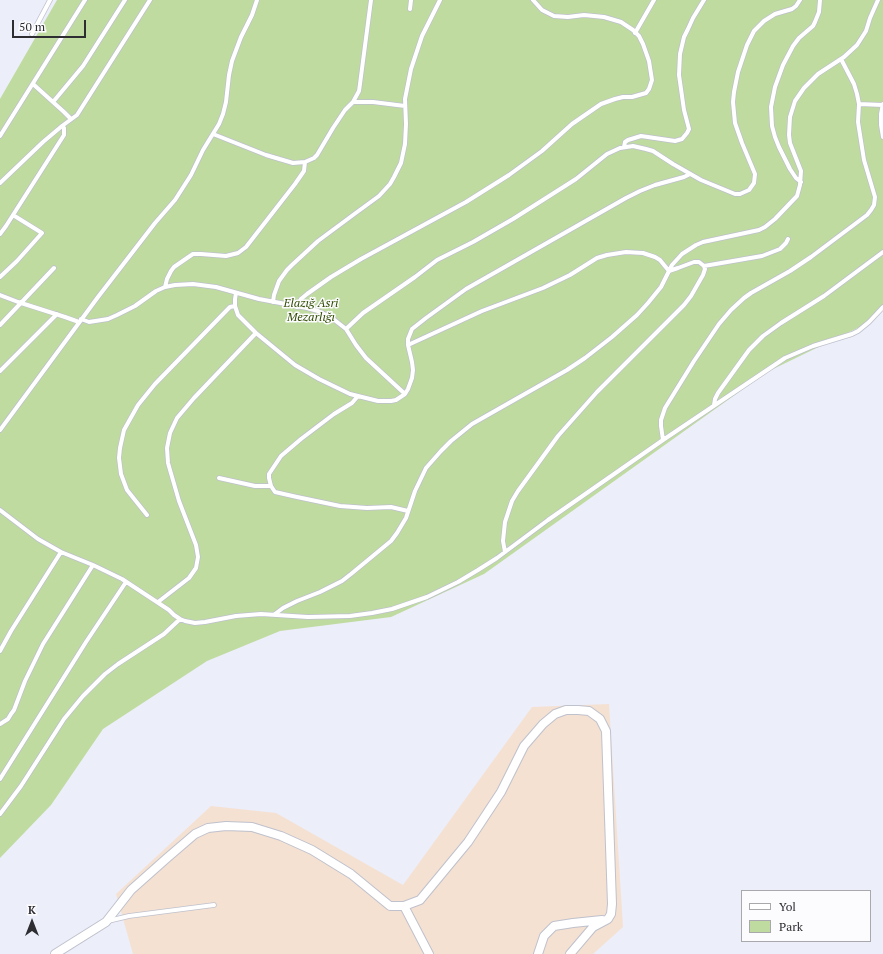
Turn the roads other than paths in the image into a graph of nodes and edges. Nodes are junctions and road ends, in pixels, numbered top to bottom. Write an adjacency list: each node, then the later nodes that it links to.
1 (50, 0): 17 (lane)
2 (85, 0): 19 (lane)
3 (125, 0): 20 (lane)
4 (150, 0): 25 (lane)
5 (257, 0): 27 (lane)
6 (371, 0): 21 (lane)
7 (411, 0): 15 (lane)
8 (440, 0): 24 (lane)
9 (533, 0): 16 (lane)
10 (654, 0): 16 (lane)
11 (704, 0): 30 (lane)
12 (800, 0): 32 (lane)
13 (820, 0): 33 (lane)
14 (878, 0): 18 (lane)
15 (410, 9)
16 (635, 33): 49 (lane)
17 (32, 34)
18 (841, 59): 22 (lane); 33 (lane)
19 (33, 84): 20 (lane); 28 (lane)
20 (53, 102): 25 (lane)
21 (353, 102): 24 (lane); 31 (lane)
22 (859, 104): 23 (lane); 62 (lane)
23 (883, 105): 29 (lane)
24 (404, 106): 46 (lane)
25 (71, 119): 26 (lane)
26 (62, 126): 34 (lane); 35 (lane)
27 (213, 134): 31 (lane); 52 (lane)
28 (0, 136)
29 (883, 138)
30 (624, 147): 32 (lane); 54 (lane)
31 (305, 162): 43 (lane)
32 (690, 174): 56 (lane)
33 (801, 182): 41 (lane)
34 (0, 183)
35 (13, 215): 36 (lane); 42 (lane)
36 (0, 234)
37 (788, 239): 39 (lane)
38 (883, 252): 60 (lane)
39 (704, 266): 41 (lane); 69 (lane)
40 (54, 268): 47 (lane)
41 (669, 271): 56 (lane); 66 (lane)
42 (0, 277)
43 (165, 288): 44 (lane); 52 (lane)
44 (236, 293): 46 (lane); 48 (lane)
45 (0, 295): 47 (lane)
46 (273, 302): 49 (lane)
47 (22, 303): 51 (lane); 53 (lane)
48 (235, 306): 55 (lane); 67 (lane)
49 (297, 307): 54 (lane)
50 (883, 307): 60 (lane)
51 (56, 314): 52 (lane); 57 (lane)
52 (80, 321): 61 (lane)
53 (0, 325)
54 (346, 329): 58 (lane)
55 (256, 333): 59 (lane); 72 (lane)
56 (408, 344): 58 (lane)
57 (0, 371)
58 (405, 394): 59 (lane)
59 (358, 396): 64 (lane)
60 (714, 405): 62 (lane)
61 (0, 430)
62 (663, 440): 69 (lane)
63 (219, 478): 64 (lane)
64 (270, 486): 66 (lane)
65 (0, 510): 68 (lane)
66 (408, 511): 73 (lane)
67 (147, 515)
68 (61, 552): 70 (lane); 75 (lane)
69 (505, 552): 73 (lane)
70 (93, 566): 71 (lane); 76 (lane)
71 (126, 582): 72 (lane); 77 (lane)
72 (158, 602): 74 (lane)
73 (275, 614): 74 (lane)
74 (180, 619): 78 (lane)
75 (0, 651)
76 (0, 724)
77 (0, 779)
78 (0, 814)
79 (214, 904): 82 (lane)
80 (404, 906): 81 (street); 82 (street); 84 (street)
81 (608, 919): 85 (street); 86 (street)
82 (106, 922): 83 (street)
83 (55, 954)
84 (429, 954)
85 (538, 954)
86 (570, 954)

